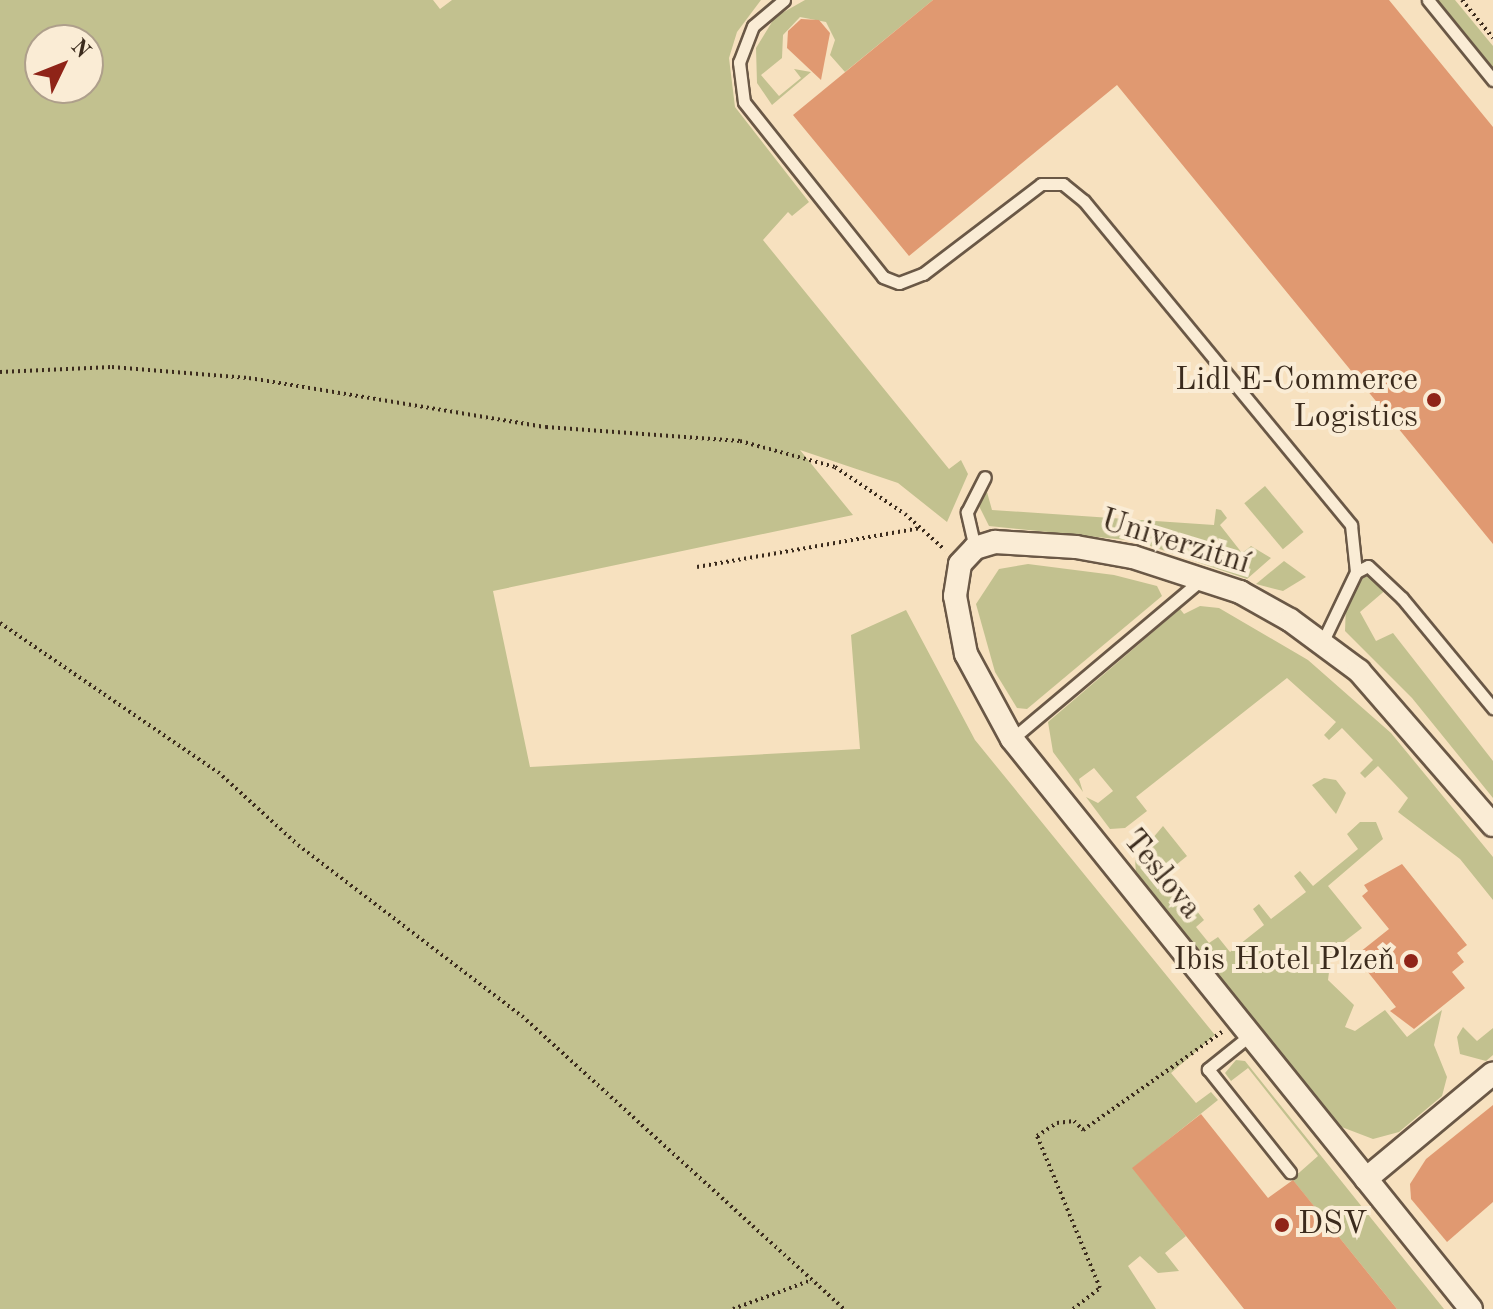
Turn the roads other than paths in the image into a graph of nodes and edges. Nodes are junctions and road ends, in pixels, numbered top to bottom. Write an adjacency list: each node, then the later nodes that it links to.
1 (784, 0): 6 (lane)
2 (1428, 0): 3 (lane)
3 (1493, 80)
4 (985, 477): 5 (lane)
5 (967, 556): 7 (street, Univerzitní); 10 (street, Teslova)
6 (1356, 572): 8 (lane); 9 (lane)
7 (1204, 578): 8 (street, Univerzitní); 10 (lane)
8 (1323, 641): 11 (street, Univerzitní)
9 (1493, 708)
10 (1012, 739): 12 (street, Teslova)
11 (1493, 825)
12 (1244, 1029): 14 (lane); 15 (street, Teslova)
13 (1493, 1073): 15 (street)
14 (1290, 1172)
15 (1366, 1179): 16 (street, Teslova)
16 (1471, 1309)

